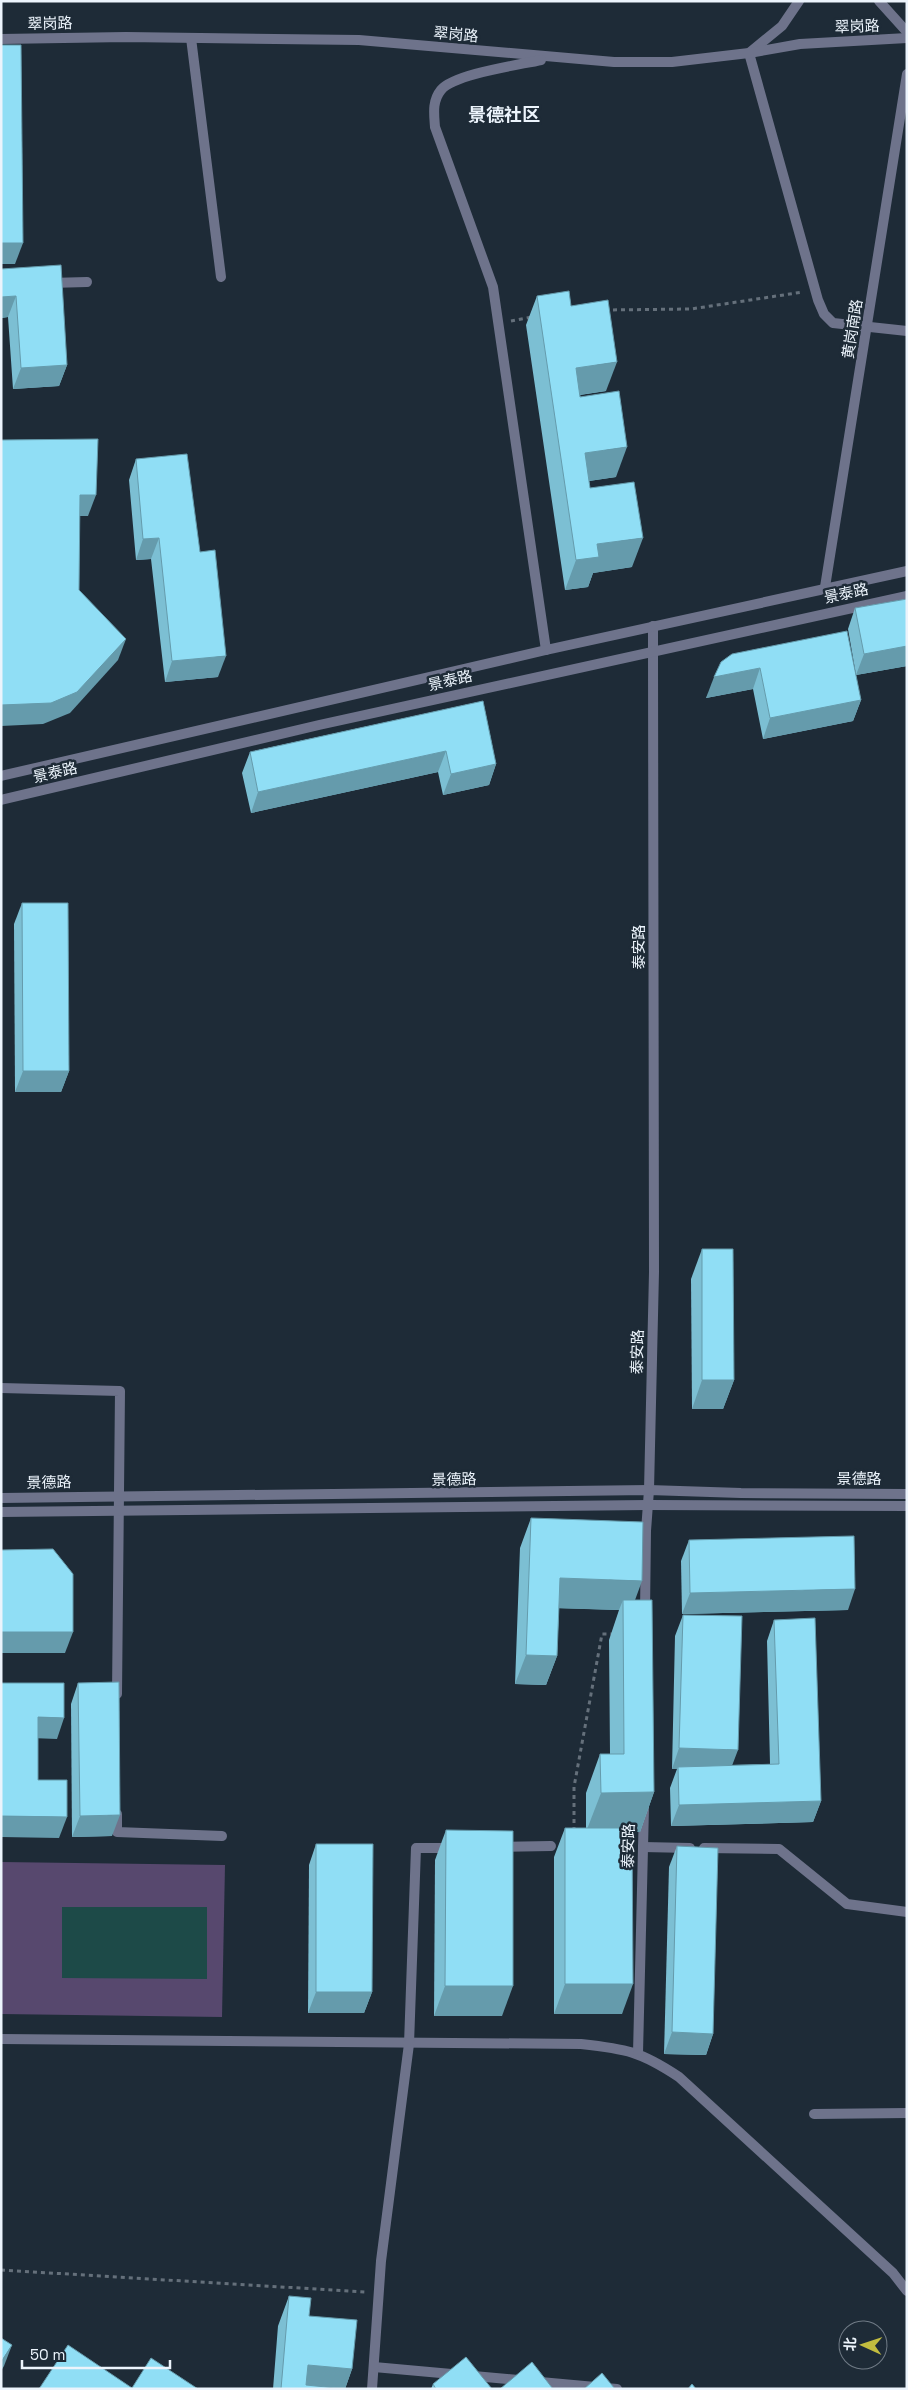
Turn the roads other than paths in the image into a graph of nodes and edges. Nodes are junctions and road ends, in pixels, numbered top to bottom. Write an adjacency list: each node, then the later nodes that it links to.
1 (798, 1): 7 (street)
2 (879, 1): 3 (street)
3 (907, 32)
4 (191, 38): 6 (street, 翠岗路); 8 (street, 翠岗路); 10 (street)
5 (907, 38): 7 (street, 翠岗路)
6 (1, 39)
7 (749, 53): 8 (street, 翠岗路); 13 (street)
8 (550, 58): 19 (street)
9 (907, 74): 13 (street, 黄岗南路)
10 (221, 277)
11 (87, 282): 12 (street)
12 (40, 284)
13 (868, 327): 14 (street); 16 (street, 黄岗南路)
14 (907, 331)
15 (907, 571): 16 (street)
16 (825, 587): 18 (street)
17 (907, 596): 20 (street, 景泰路)
18 (653, 626): 19 (street); 20 (street, 泰安路)
19 (546, 650): 21 (street)
20 (653, 650): 22 (street, 景泰路); 24 (street, 泰安路)
21 (1, 776)
22 (1, 800)
23 (1, 1388): 26 (street)
24 (649, 1490): 25 (street, 景德路); 26 (street, 景德路); 28 (street, 泰安路)
25 (907, 1494)
26 (118, 1497): 27 (street, 景德路); 30 (street)
27 (1, 1498)
28 (648, 1505): 29 (street, 景德路); 30 (street, 景德路); 32 (street, 泰安路)
29 (907, 1506)
30 (117, 1511): 31 (street, 景德路); 33 (street)
31 (1, 1512)
32 (645, 1625)
33 (117, 1706)
34 (644, 1799): 40 (street, 泰安路)
35 (117, 1803): 36 (street)
36 (222, 1836)
37 (551, 1846): 39 (street)
38 (464, 1847): 43 (street)
39 (493, 1847)
40 (643, 1847): 41 (street); 44 (street, 泰安路)
41 (907, 1912)
42 (1, 2039): 43 (street)
43 (409, 2044): 44 (street); 48 (street)
44 (638, 2053): 47 (street)
45 (907, 2113): 46 (street)
46 (814, 2114)
47 (907, 2291)
48 (374, 2367): 49 (street); 50 (street)
49 (372, 2389)
50 (617, 2389)

